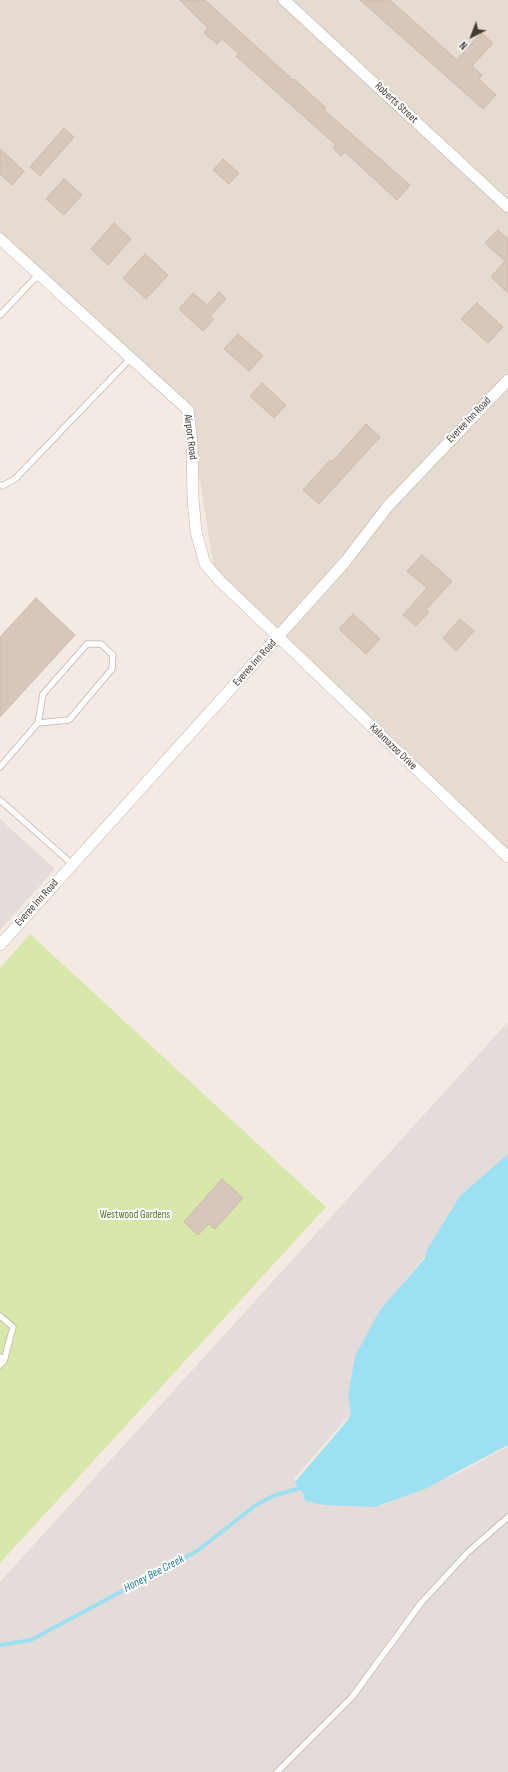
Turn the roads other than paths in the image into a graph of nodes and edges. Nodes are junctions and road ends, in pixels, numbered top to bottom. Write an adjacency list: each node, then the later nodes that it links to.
1 (284, 0): 2 (street, Roberts Street)
2 (508, 207)
3 (0, 239): 4 (street, Airport Road)
4 (39, 274): 5 (lane); 6 (street, Airport Road)
5 (0, 315)
6 (131, 358): 8 (lane); 9 (street, Airport Road)
7 (508, 380): 9 (street, Everee Inn Road)
8 (0, 485)
9 (279, 637): 13 (street, Kalamazoo Drive); 14 (street, Everee Inn Road)
10 (38, 723): 10 (lane); 11 (lane)
11 (0, 767)
12 (0, 800): 14 (lane)
13 (508, 857)
14 (72, 864): 15 (street, Everee Inn Road)
15 (0, 945)
16 (0, 1316): 17 (lane)
17 (1, 1361)
18 (508, 1517): 19 (lane)
19 (278, 1772)

